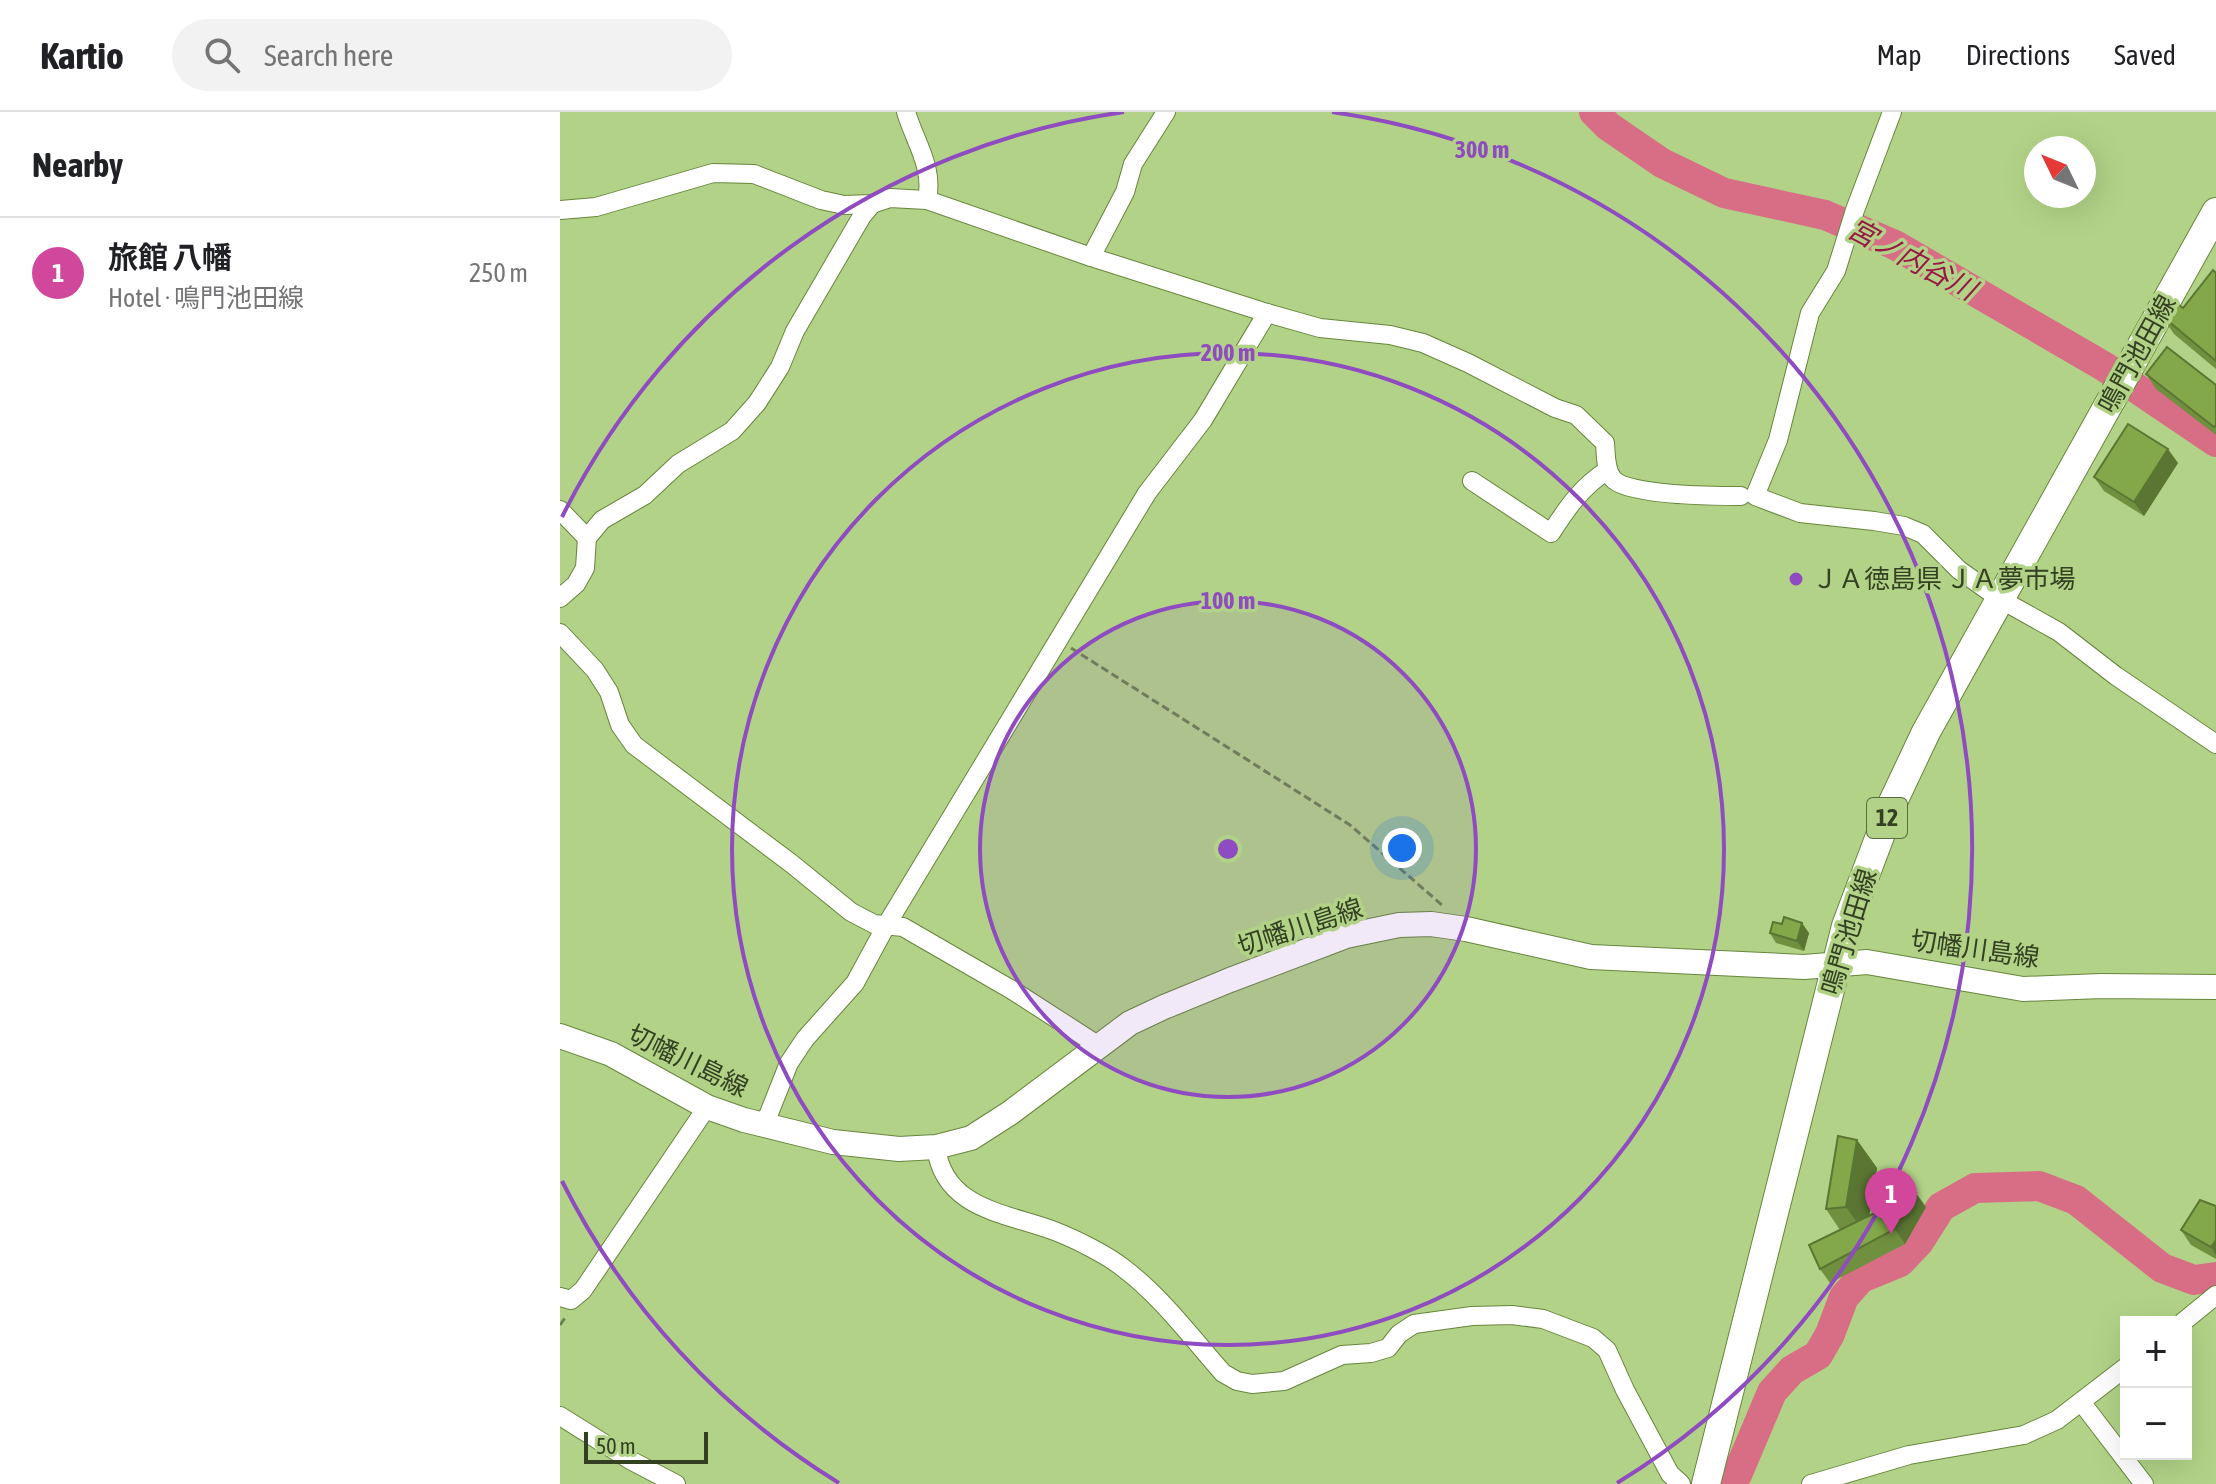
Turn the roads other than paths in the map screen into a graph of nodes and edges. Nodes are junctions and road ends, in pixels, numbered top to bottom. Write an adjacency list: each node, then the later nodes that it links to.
1 (906, 112): 4 (street)
2 (1166, 112): 8 (street)
3 (1892, 112): 16 (street)
4 (927, 200): 5 (street); 8 (street)
5 (872, 204): 6 (street); 14 (street)
6 (560, 210)
7 (2216, 212): 16 (main road, 鳴門池田線 / 12)
8 (1091, 257): 9 (street)
9 (1267, 313): 10 (street); 19 (street)
10 (1608, 470): 11 (street); 12 (street)
11 (1472, 481)
12 (1741, 496)
13 (560, 510): 14 (street)
14 (587, 538): 15 (street)
15 (560, 598)
16 (2000, 599): 18 (street); 20 (main road, 鳴門池田線 / 12)
17 (560, 633): 19 (street)
18 (2216, 744)
19 (887, 924): 23 (street); 25 (street)
20 (1836, 965): 21 (main road, 切幡川島線); 23 (main road, 切幡川島線); 35 (main road, 鳴門池田線 / 12)
21 (2216, 987)
22 (560, 1036): 24 (main road, 切幡川島線)
23 (1099, 1046): 26 (main road, 切幡川島線)
24 (707, 1107): 25 (main road, 切幡川島線); 28 (street)
25 (764, 1126): 26 (main road, 切幡川島線)
26 (936, 1147): 34 (street)
27 (2216, 1295): 29 (street)
28 (560, 1297)
29 (2190, 1316)
30 (2120, 1372): 31 (street)
31 (2082, 1403): 36 (street); 37 (street)
32 (560, 1416): 33 (street)
33 (676, 1484)
34 (1681, 1484)
35 (1706, 1484)
36 (1811, 1484)
37 (2144, 1484)

